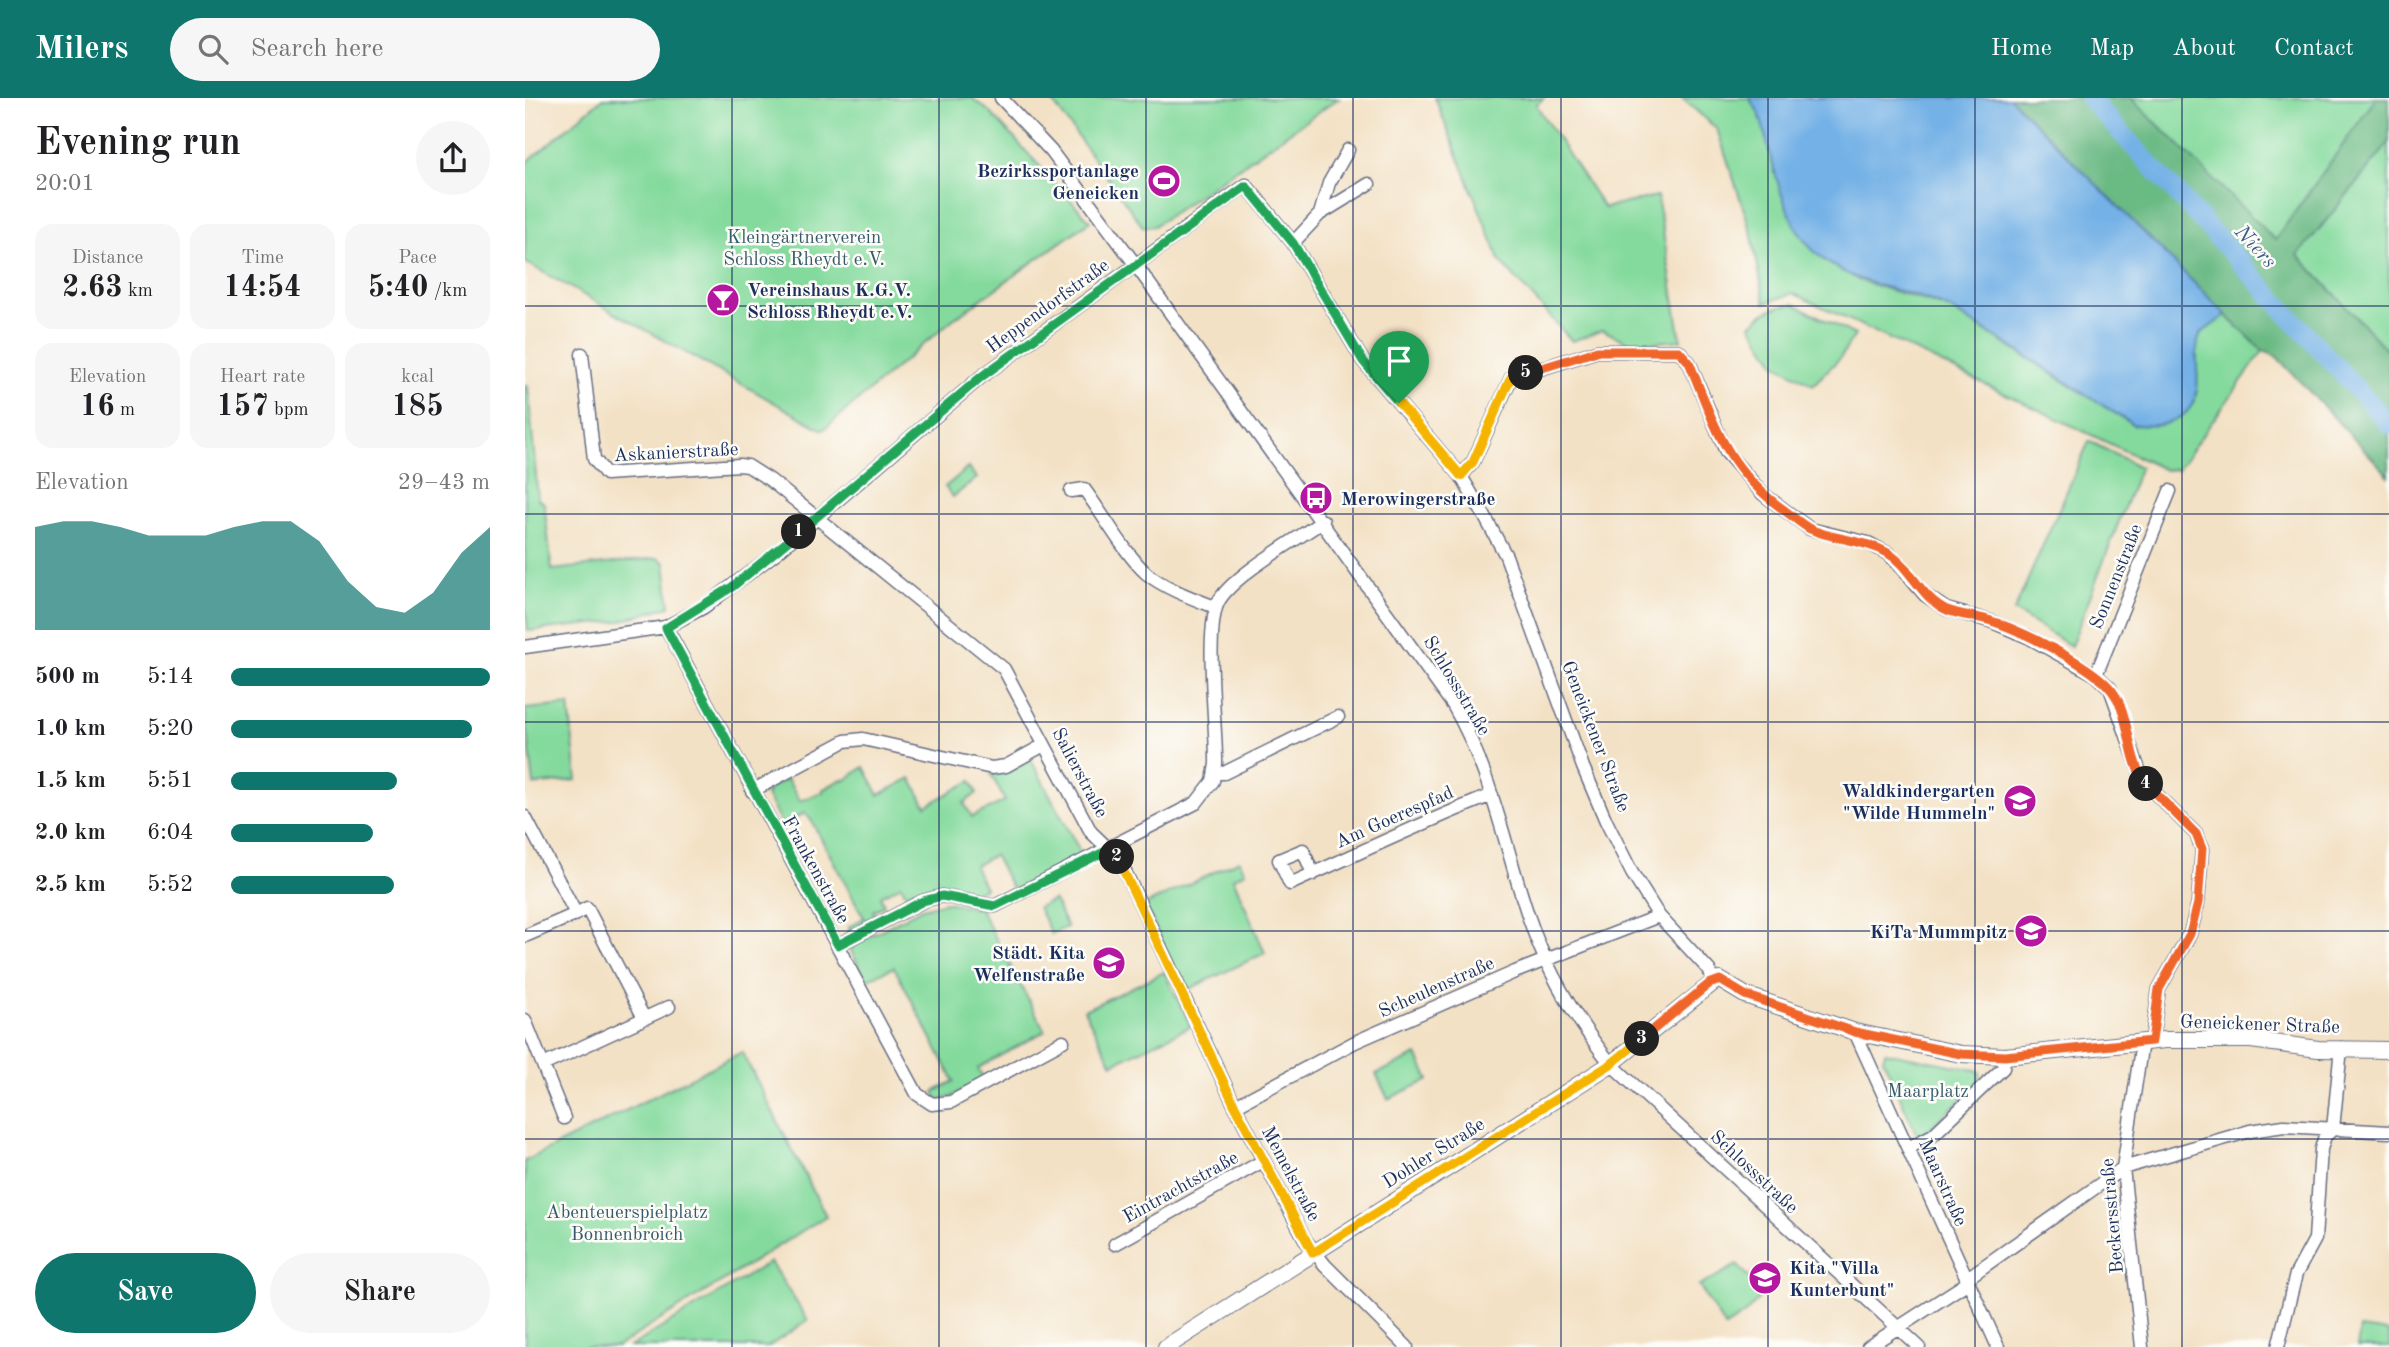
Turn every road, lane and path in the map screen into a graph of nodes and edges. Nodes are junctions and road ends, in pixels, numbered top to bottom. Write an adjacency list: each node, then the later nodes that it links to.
1 (1001, 98): 6 (street, Schlossstraße)
2 (1348, 150): 4 (street)
3 (1369, 184): 4 (street)
4 (1320, 214): 5 (street)
5 (1293, 243): 6 (street, Geneickener Straße); 8 (street, Geneickener Straße)
6 (1136, 264): 11 (street, Heppendorfstraße); 12 (street, Schlossstraße)
7 (582, 354): 11 (street, Askanierstraße)
8 (1461, 476): 16 (street); 26 (street, Geneickener Straße)
9 (1071, 491): 13 (street)
10 (2170, 491): 16 (street, Sonnenstraße)
11 (816, 517): 14 (street, Heppendorfstraße); 18 (street, Salierstraße)
12 (1323, 521): 13 (street); 21 (street, Schlossstraße)
13 (1215, 607): 19 (street)
14 (666, 628): 15 (street, Heppendorfstraße); 20 (street, Frankenstraße)
15 (525, 647)
16 (2096, 675): 36 (street)
17 (1338, 717): 19 (street)
18 (1045, 745): 20 (street); 23 (street, Salierstraße)
19 (1215, 774): 23 (street)
20 (752, 791): 28 (street, Frankenstraße)
21 (1492, 795): 24 (street, Am Goerespfad); 29 (street, Schlossstraße)
22 (525, 817): 25 (street)
23 (1110, 849): 28 (street); 42 (street, Salierstraße)
24 (1313, 874)
25 (576, 914): 27 (street); 32 (street)
26 (1659, 916): 29 (street, Scheulenstraße); 30 (street, Geneickener Straße)
27 (525, 936)
28 (838, 945): 35 (street, Frankenstraße)
29 (1545, 961): 40 (street, Schlossstraße); 42 (street, Scheulenstraße)
30 (1714, 982): 34 (main road, Geneickener Straße); 40 (main road, Dohler Straße)
31 (669, 1007): 32 (street)
32 (644, 1018): 41 (street)
33 (525, 1020): 41 (street)
34 (1855, 1032): 39 (main road, Geneickener Straße); 46 (street, Maarstraße)
35 (1063, 1041)
36 (2147, 1041): 37 (main road, Geneickener Straße); 39 (main road, Geneickener Straße); 48 (street, Beckersstraße)
37 (2341, 1048): 38 (main road, Geneickener Straße); 44 (street)
38 (2389, 1050)
39 (2005, 1056): 46 (street)
40 (1611, 1064): 50 (main road, Dohler Straße); 52 (street, Schlossstraße)
41 (543, 1065): 43 (street)
42 (1235, 1106): 47 (street, Memelstraße)
43 (564, 1118)
44 (2333, 1129): 45 (street); 48 (street); 59 (street)
45 (2389, 1132)
46 (1908, 1149): 51 (street, Maarstraße)
47 (1263, 1161): 49 (street, Eintrachtstraße); 50 (street, Memelstraße)
48 (2123, 1168): 51 (street); 58 (street, Beckersstraße)
49 (1115, 1244)
50 (1313, 1253): 53 (main road, Dohler Straße); 54 (street, Memelstraße)
51 (1967, 1281): 52 (street); 57 (street, Maarstraße)
52 (1896, 1326): 55 (street); 56 (street, Schlossstraße)
53 (1166, 1347)
54 (1407, 1347)
55 (1868, 1347)
56 (1919, 1347)
57 (1998, 1347)
58 (2142, 1347)
59 (2278, 1347)

